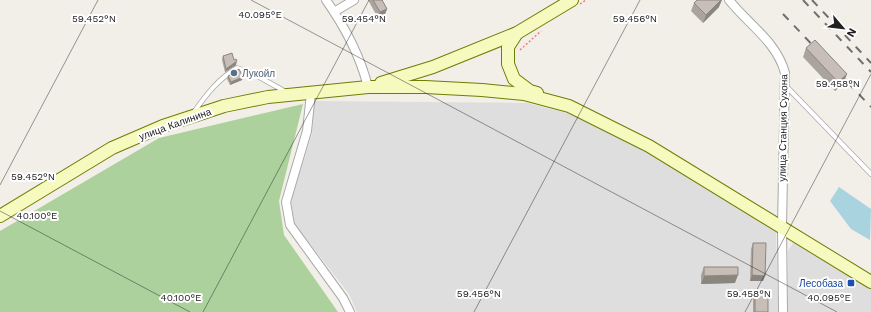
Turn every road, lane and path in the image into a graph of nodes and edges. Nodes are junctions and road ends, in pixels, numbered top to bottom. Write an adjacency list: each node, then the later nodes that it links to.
1 (326, 0): 5 (street)
2 (354, 0): 5 (street)
3 (572, 0): 6 (main road)
4 (729, 0): 7 (street, улица Станция Сухона)
5 (334, 12): 8 (street)
6 (517, 33): 8 (main road); 11 (main road)
7 (784, 84): 13 (lane); 15 (street, улица Станция Сухона)
8 (368, 87): 9 (main road, улица Калинина); 11 (main road)
9 (311, 93): 10 (main road, улица Калинина); 17 (street)
10 (292, 95): 12 (main road, улица Калинина); 12 (lane)
11 (569, 106): 15 (main road)
12 (192, 116): 14 (main road, улица Калинина)
13 (871, 174)
14 (0, 216)
15 (782, 227): 16 (main road); 18 (street, улица Станция Сухона)
16 (871, 282)
17 (350, 312)
18 (783, 312)

